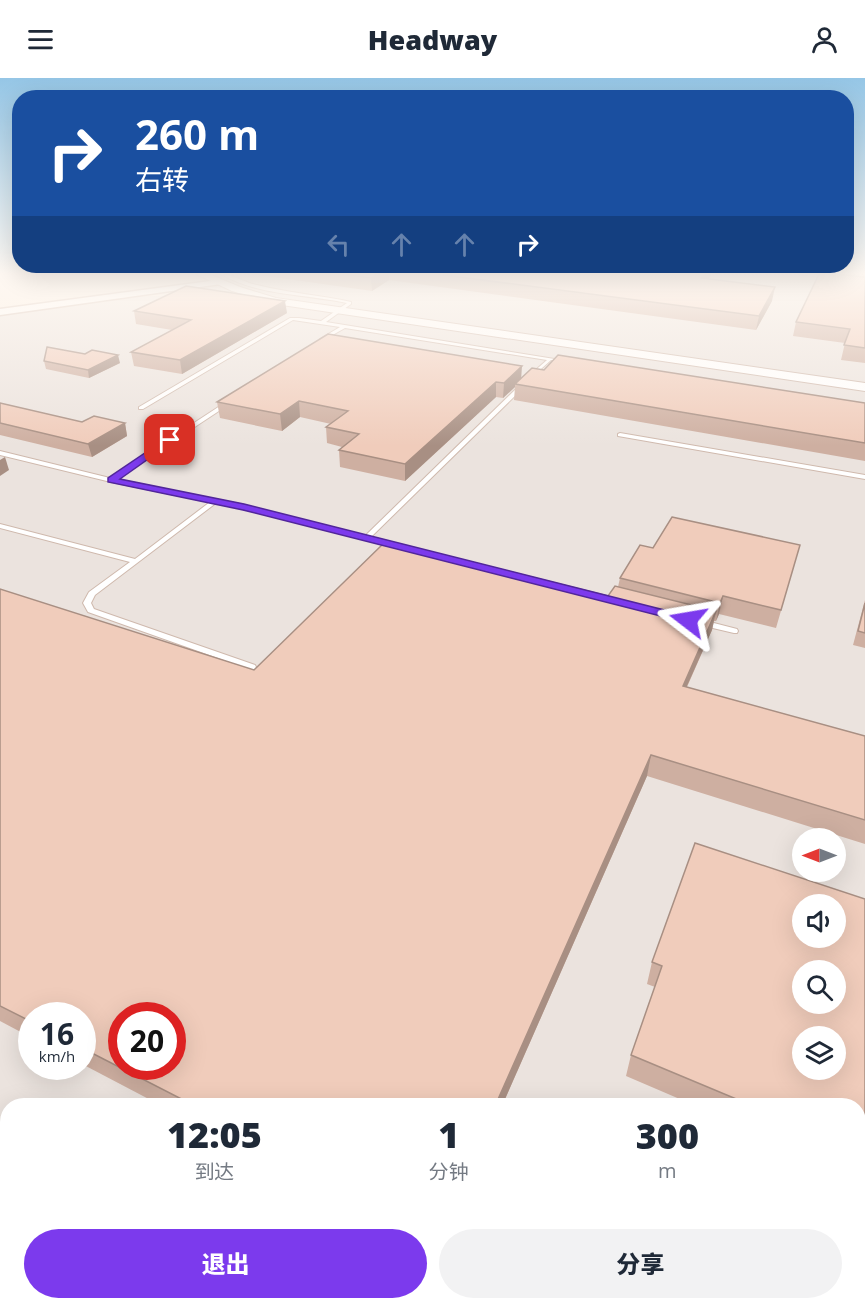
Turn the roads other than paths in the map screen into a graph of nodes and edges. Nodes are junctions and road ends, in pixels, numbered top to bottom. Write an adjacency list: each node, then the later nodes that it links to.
1 (271, 331): 10 (lane)
2 (336, 331): 5 (lane)
3 (379, 331): 6 (lane)
4 (488, 331): 8 (street)
5 (315, 345)
6 (550, 358): 7 (lane); 17 (lane)
7 (573, 362)
8 (865, 387)
9 (228, 402): 14 (lane)
10 (141, 408)
11 (620, 435): 13 (lane)
12 (0, 453): 14 (lane)
13 (865, 477)
14 (111, 480): 15 (lane)
15 (215, 501): 17 (lane); 19 (lane)
16 (0, 526): 19 (lane)
17 (367, 538): 18 (lane)
18 (401, 547)
19 (136, 561): 22 (lane)
20 (699, 622): 21 (lane)
21 (734, 631)
22 (252, 667)

